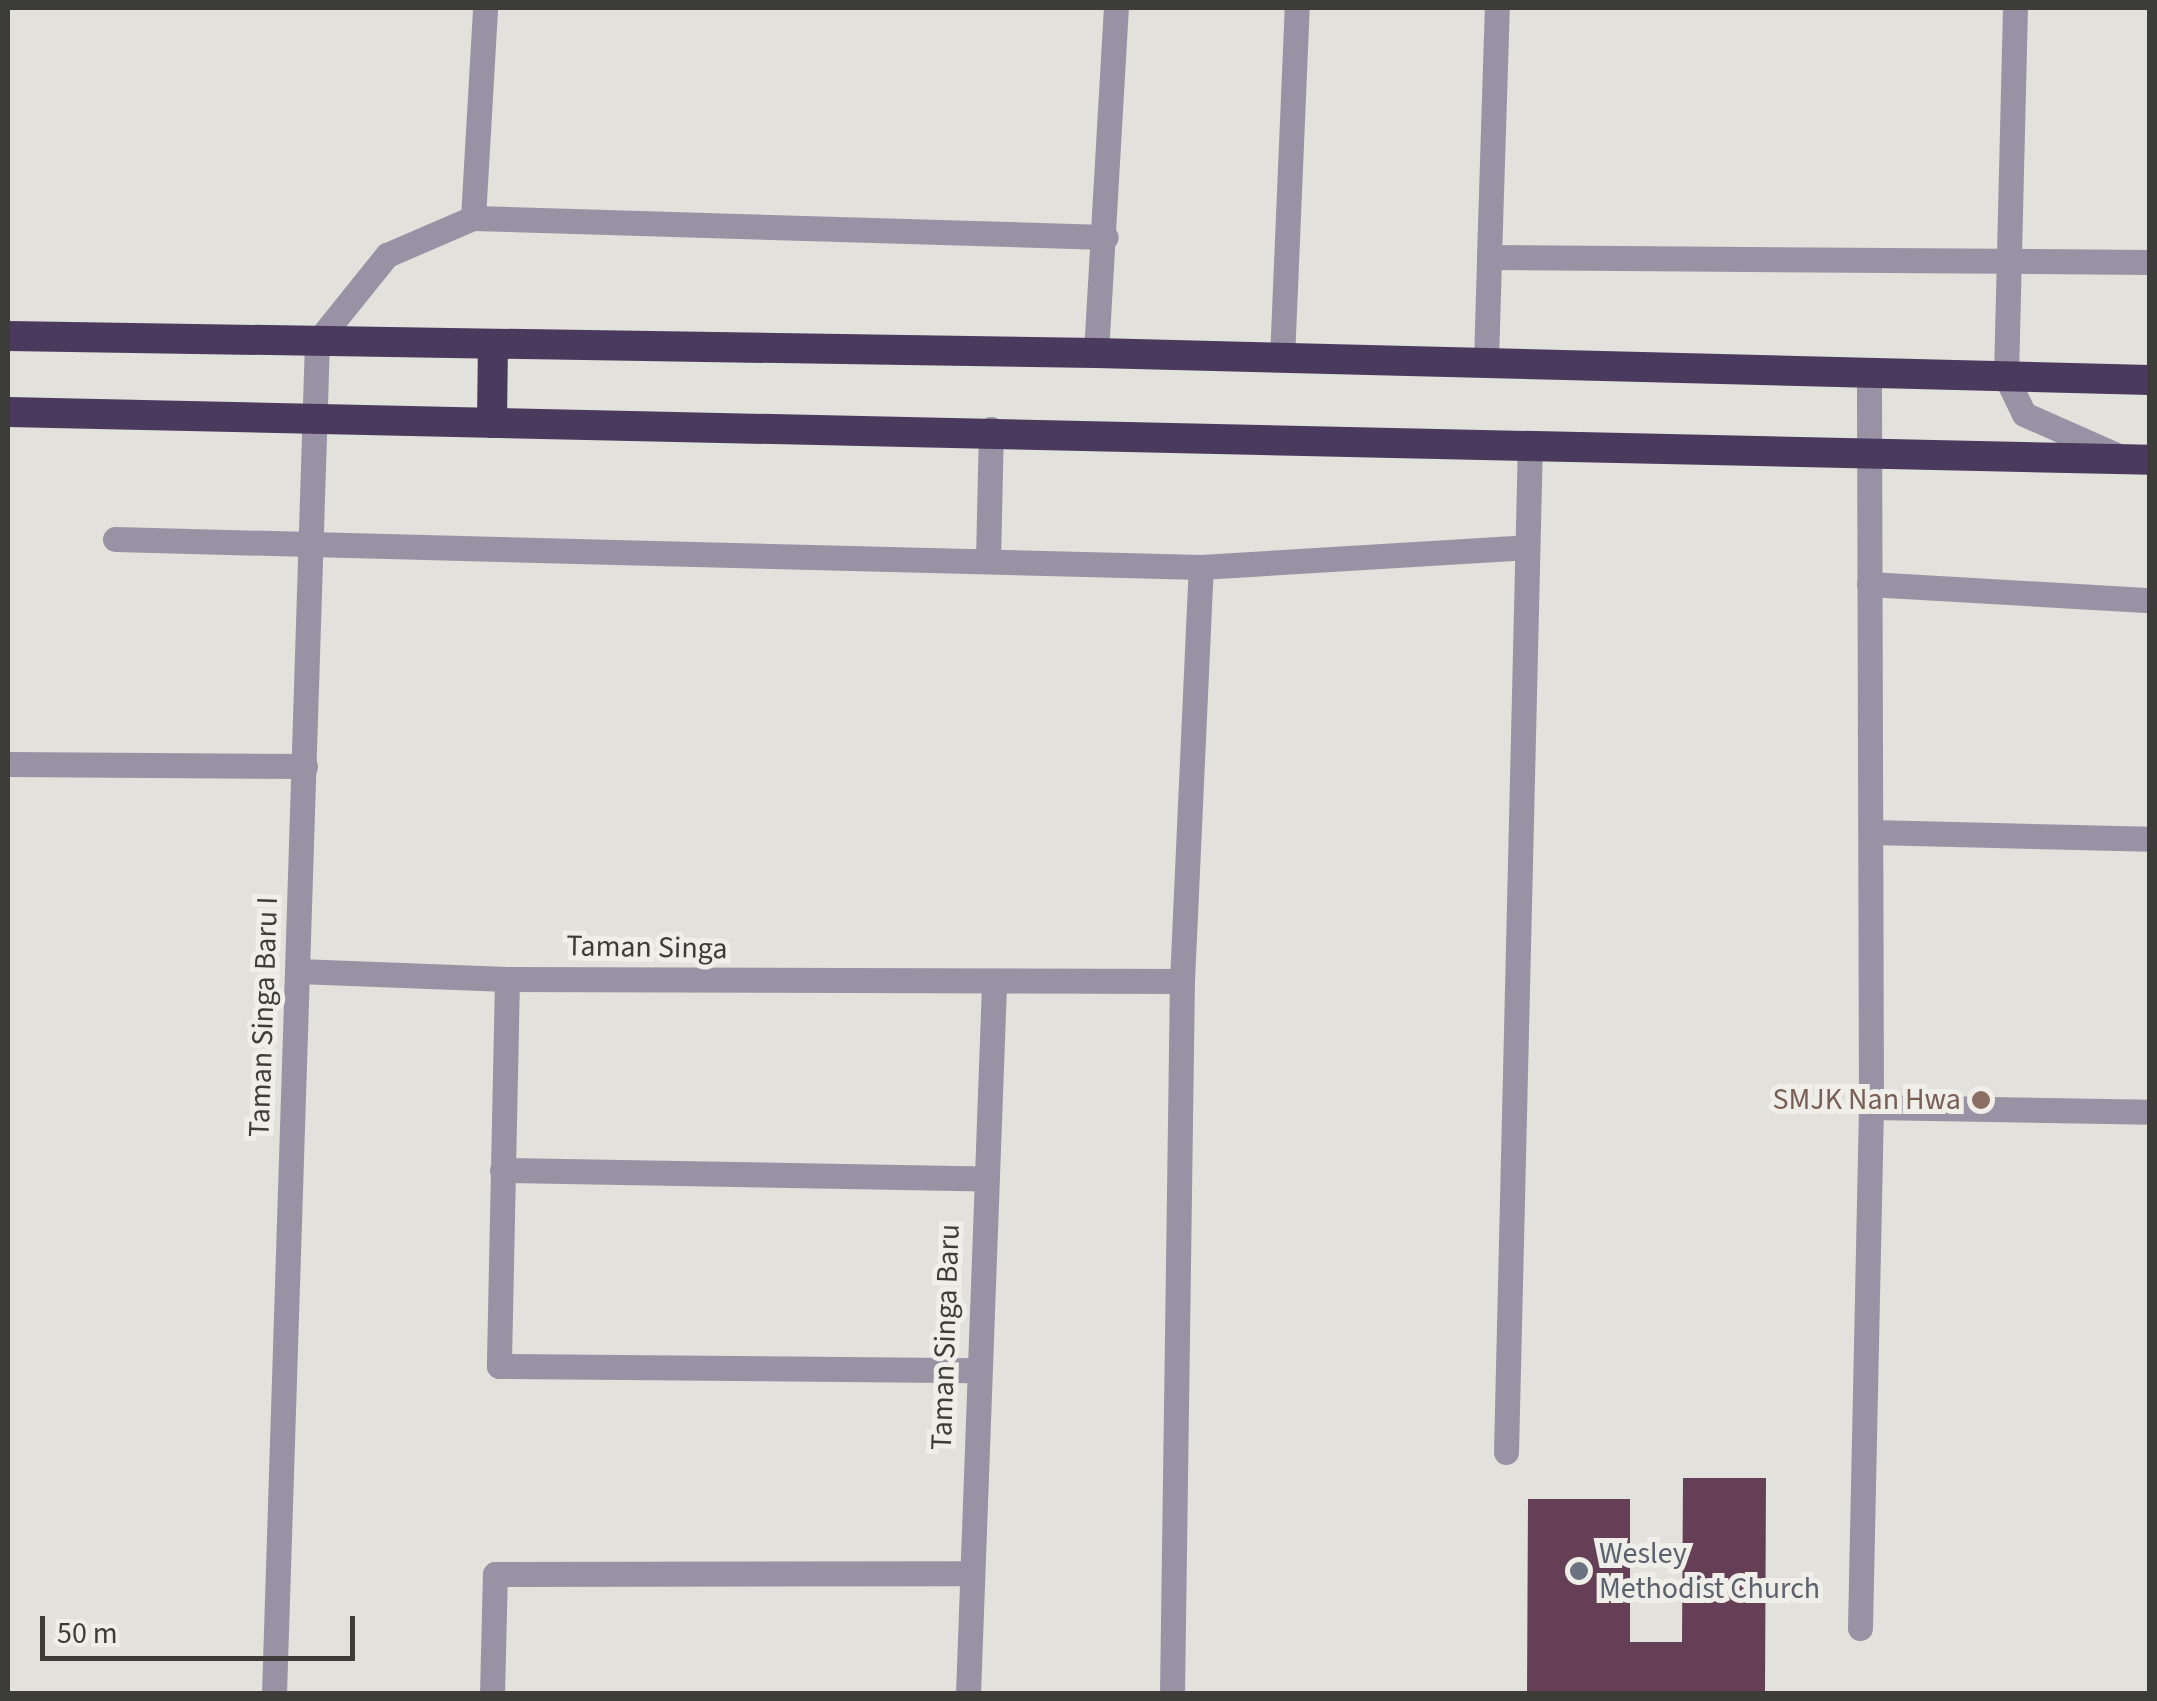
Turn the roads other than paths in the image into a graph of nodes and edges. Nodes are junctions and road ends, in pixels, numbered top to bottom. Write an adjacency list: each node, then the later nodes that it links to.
1 (485, 8): 6 (street)
2 (1116, 8): 7 (street)
3 (1298, 8): 15 (street)
4 (1497, 8): 8 (street)
5 (2015, 8): 9 (street)
6 (473, 218): 7 (street); 12 (street)
7 (1106, 236): 14 (street)
8 (1489, 257): 9 (street); 16 (street)
9 (2008, 258): 10 (street); 18 (street)
10 (2150, 262)
11 (8, 336): 12 (highway)
12 (317, 342): 13 (highway); 21 (street, Taman Singa Baru I)
13 (493, 346): 14 (highway); 22 (highway)
14 (1096, 353): 15 (highway)
15 (1282, 359): 16 (highway)
16 (1486, 361): 17 (highway)
17 (1869, 373): 18 (highway); 25 (street)
18 (2006, 376): 19 (highway); 26 (street)
19 (2150, 380)
20 (8, 412): 21 (highway)
21 (316, 419): 22 (highway); 28 (street, Taman Singa Baru I)
22 (492, 423): 23 (highway)
23 (991, 429): 24 (highway); 30 (street)
24 (1530, 444): 25 (highway); 29 (street)
25 (1866, 454): 26 (highway); 32 (street)
26 (2138, 459)
27 (115, 539): 28 (street)
28 (312, 546): 30 (street); 35 (street, Taman Singa Baru I)
29 (1526, 548): 31 (street); 47 (street)
30 (988, 560): 31 (street)
31 (1200, 568): 40 (street)
32 (1869, 584): 33 (street); 36 (street)
33 (2150, 600)
34 (8, 764): 35 (street)
35 (305, 766): 38 (street, Taman Singa Baru I)
36 (1872, 832): 37 (street); 42 (street)
37 (2150, 839)
38 (298, 971): 39 (street, Taman Singa); 50 (street, Taman Singa Baru I)
39 (507, 978): 41 (street, Taman Singa); 44 (street)
40 (1182, 981): 41 (street, Taman Singa); 53 (street)
41 (994, 984): 45 (street, Taman Singa Baru)
42 (1871, 1107): 43 (street); 49 (street)
43 (2150, 1112)
44 (502, 1170): 45 (street); 46 (street)
45 (984, 1178): 46 (street, Taman Singa Baru)
46 (978, 1370): 48 (street, Taman Singa Baru)
47 (1506, 1452)
48 (971, 1572): 51 (street); 52 (street, Taman Singa Baru)
49 (1860, 1628)
50 (274, 1694)
51 (492, 1694)
52 (968, 1694)
53 (1172, 1694)

